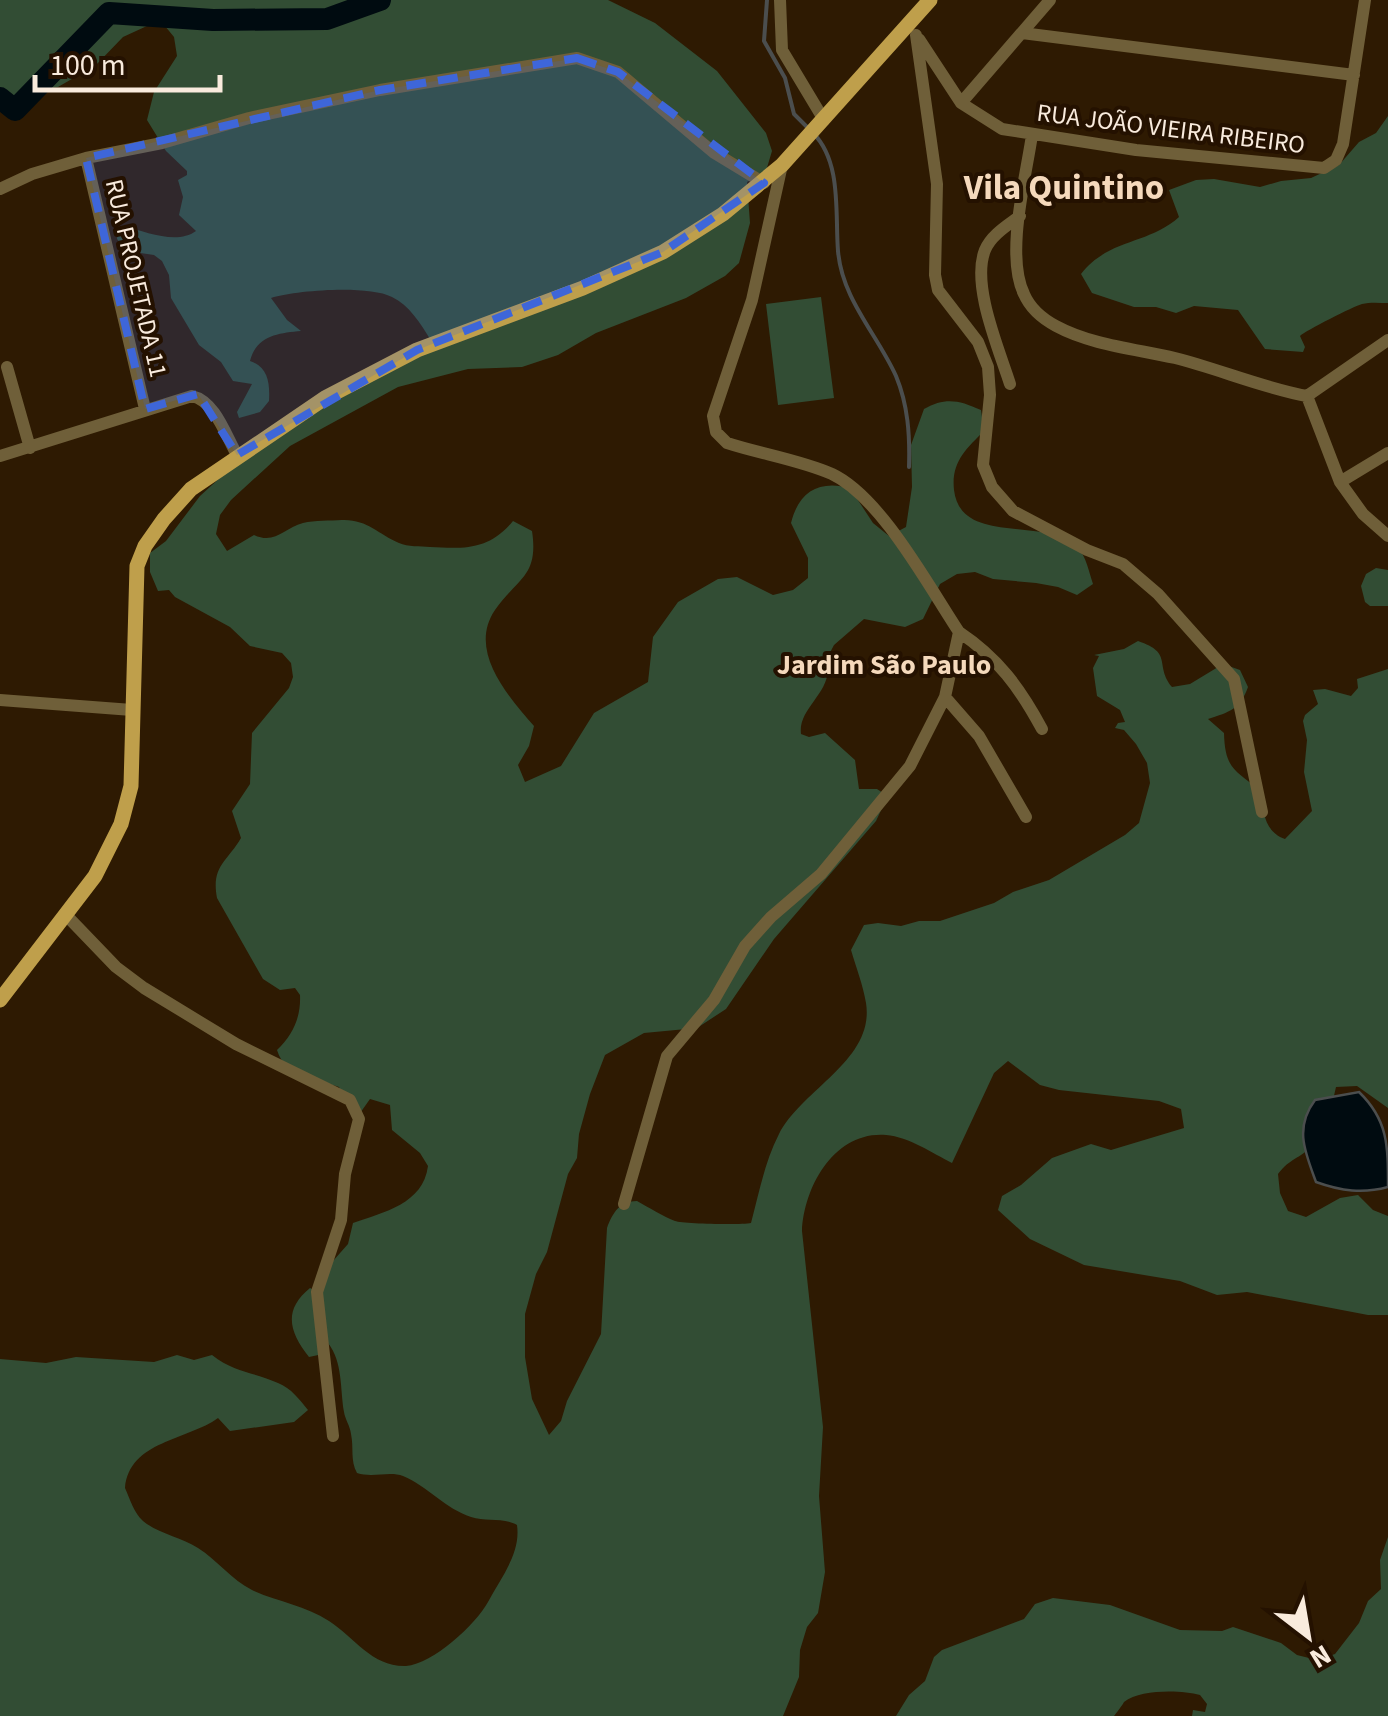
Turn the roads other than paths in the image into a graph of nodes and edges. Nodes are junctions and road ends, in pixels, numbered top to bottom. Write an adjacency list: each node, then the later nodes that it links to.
1 (780, 0): 9 (street)
2 (930, 0): 5 (main road)
3 (1050, 0): 6 (street)
4 (1365, 0): 7 (street)
5 (913, 30): 8 (street); 9 (main road); 32 (street)
6 (1022, 33): 7 (street); 8 (street)
7 (1354, 75): 10 (street, RUA JOÃO VIEIRA RIBEIRO)
8 (961, 103): 10 (street, RUA JOÃO VIEIRA RIBEIRO)
9 (822, 122): 12 (main road)
10 (1032, 135): 15 (street)
11 (86, 158): 13 (street); 14 (street); 20 (street, RUA PROJETADA 11)
12 (782, 166): 13 (main road); 27 (street)
13 (764, 183): 23 (main road)
14 (0, 189)
15 (1020, 216): 18 (street); 19 (street)
16 (1388, 340): 19 (street)
17 (7, 367): 21 (street)
18 (1010, 384)
19 (1307, 396): 25 (street)
20 (145, 408): 21 (street); 23 (street)
21 (30, 448): 24 (street)
22 (1388, 453): 25 (street)
23 (237, 455): 30 (main road)
24 (0, 456)
25 (1340, 482): 26 (street)
26 (1388, 536)
27 (959, 632): 28 (street); 31 (street)
28 (946, 697): 33 (street); 36 (street)
29 (0, 700): 30 (street)
30 (132, 710): 34 (main road)
31 (1042, 729)
32 (1262, 812)
33 (1026, 817)
34 (66, 915): 35 (main road); 37 (street)
35 (0, 1000)
36 (624, 1204)
37 (333, 1436)

